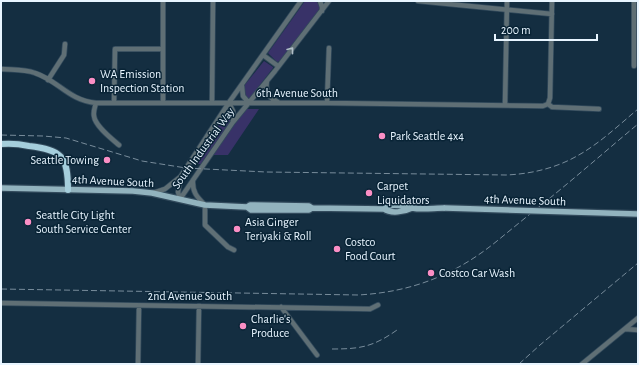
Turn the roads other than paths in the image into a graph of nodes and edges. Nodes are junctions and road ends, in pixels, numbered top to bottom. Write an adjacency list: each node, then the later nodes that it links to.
1 (163, 1): 16 (street)
2 (213, 1): 24 (street)
3 (301, 1): 17 (street, South Industrial Way)
4 (320, 1): 12 (street)
5 (329, 1): 12 (street, South Industrial Way)
6 (418, 1): 10 (street)
7 (507, 1): 11 (street)
8 (552, 1): 13 (street)
9 (634, 1): 19 (street)
10 (448, 2): 11 (street)
11 (507, 9): 13 (street); 33 (street)
12 (322, 11): 18 (street, South Industrial Way, one-way to 12)
13 (552, 14): 32 (street)
14 (65, 44): 21 (street)
15 (329, 48): 31 (street)
16 (163, 49): 26 (street); 27 (street)
17 (263, 55): 18 (street); 23 (street, South Industrial Way)
18 (278, 66): 22 (street, South Industrial Way)
19 (634, 66)
20 (1, 69): 21 (street, 6th Avenue South)
21 (48, 80): 25 (street, 6th Avenue South)
22 (266, 81): 29 (street, South Industrial Way); 30 (street)
23 (242, 86): 28 (street, South Industrial Way); 29 (street)
24 (212, 102): 27 (street, 6th Avenue South); 28 (street, 6th Avenue South); 35 (street)
25 (96, 103): 26 (street, 6th Avenue South); 38 (street)
26 (114, 103): 27 (street, 6th Avenue South)
27 (163, 103)
28 (229, 103): 29 (street, 6th Avenue South); 35 (street, South Industrial Way); 36 (street)
29 (249, 103): 30 (street, 6th Avenue South); 36 (street, South Industrial Way)
30 (281, 103): 31 (street, 6th Avenue South)
31 (327, 103): 33 (street, 6th Avenue South)
32 (548, 104): 33 (street, 6th Avenue South); 34 (street, 6th Avenue South)
33 (505, 105)
34 (599, 109)
35 (221, 115): 39 (street, South Industrial Way)
36 (233, 122): 40 (street, South Industrial Way)
37 (1, 144): 42 (highway)
38 (119, 146)
39 (181, 176): 43 (street); 44 (street, South Industrial Way)
40 (194, 179): 44 (street, South Industrial Way); 45 (street)
41 (1, 188): 42 (main road, 4th Avenue South)
42 (68, 190): 43 (main road, 4th Avenue South)
43 (152, 193): 44 (main road, 4th Avenue South)
44 (180, 199): 45 (main road, 4th Avenue South)
45 (205, 205): 47 (main road, 4th Avenue South); 51 (street)
46 (281, 205): 47 (main road, 4th Avenue South); 48 (main road, 4th Avenue South); 49 (main road)
47 (247, 207): 49 (main road, 4th Avenue South)
48 (312, 208): 49 (main road, 4th Avenue South); 50 (main road, 4th Avenue South, bridge)
49 (262, 209)
50 (638, 214)
51 (234, 250)
52 (1, 303): 54 (street, 2nd Avenue South)
53 (378, 305): 56 (street, 2nd Avenue South)
54 (139, 306): 55 (street, 2nd Avenue South); 61 (street)
55 (199, 306): 56 (street, 2nd Avenue South); 62 (street)
56 (281, 307): 60 (street)
57 (638, 318): 58 (street)
58 (625, 330): 59 (street); 63 (street)
59 (638, 330)
60 (317, 355)
61 (138, 364)
62 (198, 364)
63 (582, 364)

